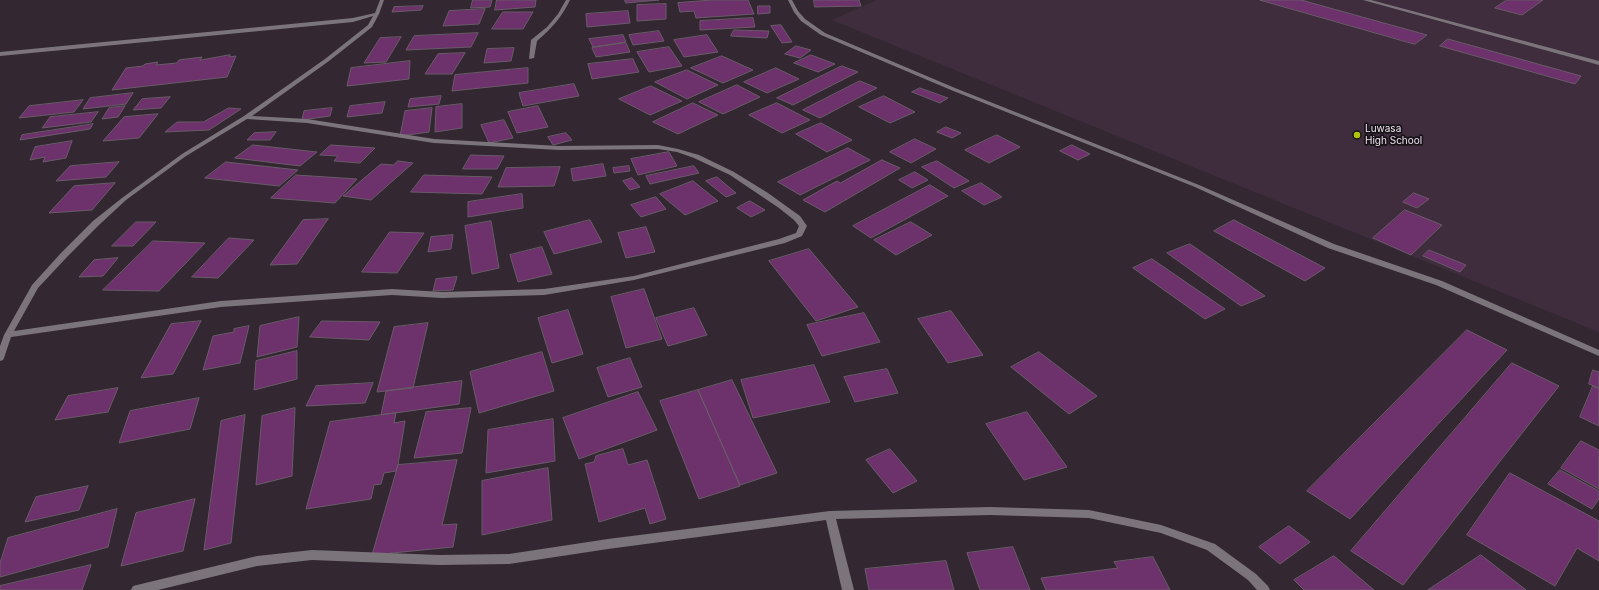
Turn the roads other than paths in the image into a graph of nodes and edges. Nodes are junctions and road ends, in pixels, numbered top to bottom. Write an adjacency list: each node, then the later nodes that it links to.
1 (382, 0): 5 (street)
2 (568, 0): 9 (street)
3 (790, 0): 13 (street)
4 (1365, 0): 10 (street)
5 (377, 14): 6 (street); 7 (street)
6 (353, 20): 7 (street); 8 (street)
7 (370, 26): 11 (street)
8 (0, 54)
9 (531, 58)
10 (1599, 63)
11 (246, 116): 12 (street); 12 (street)
12 (8, 335): 14 (street)
13 (1599, 354)
14 (0, 358)
15 (830, 515): 16 (street); 17 (street); 18 (street)
16 (137, 590)
17 (848, 590)
18 (1264, 590)

